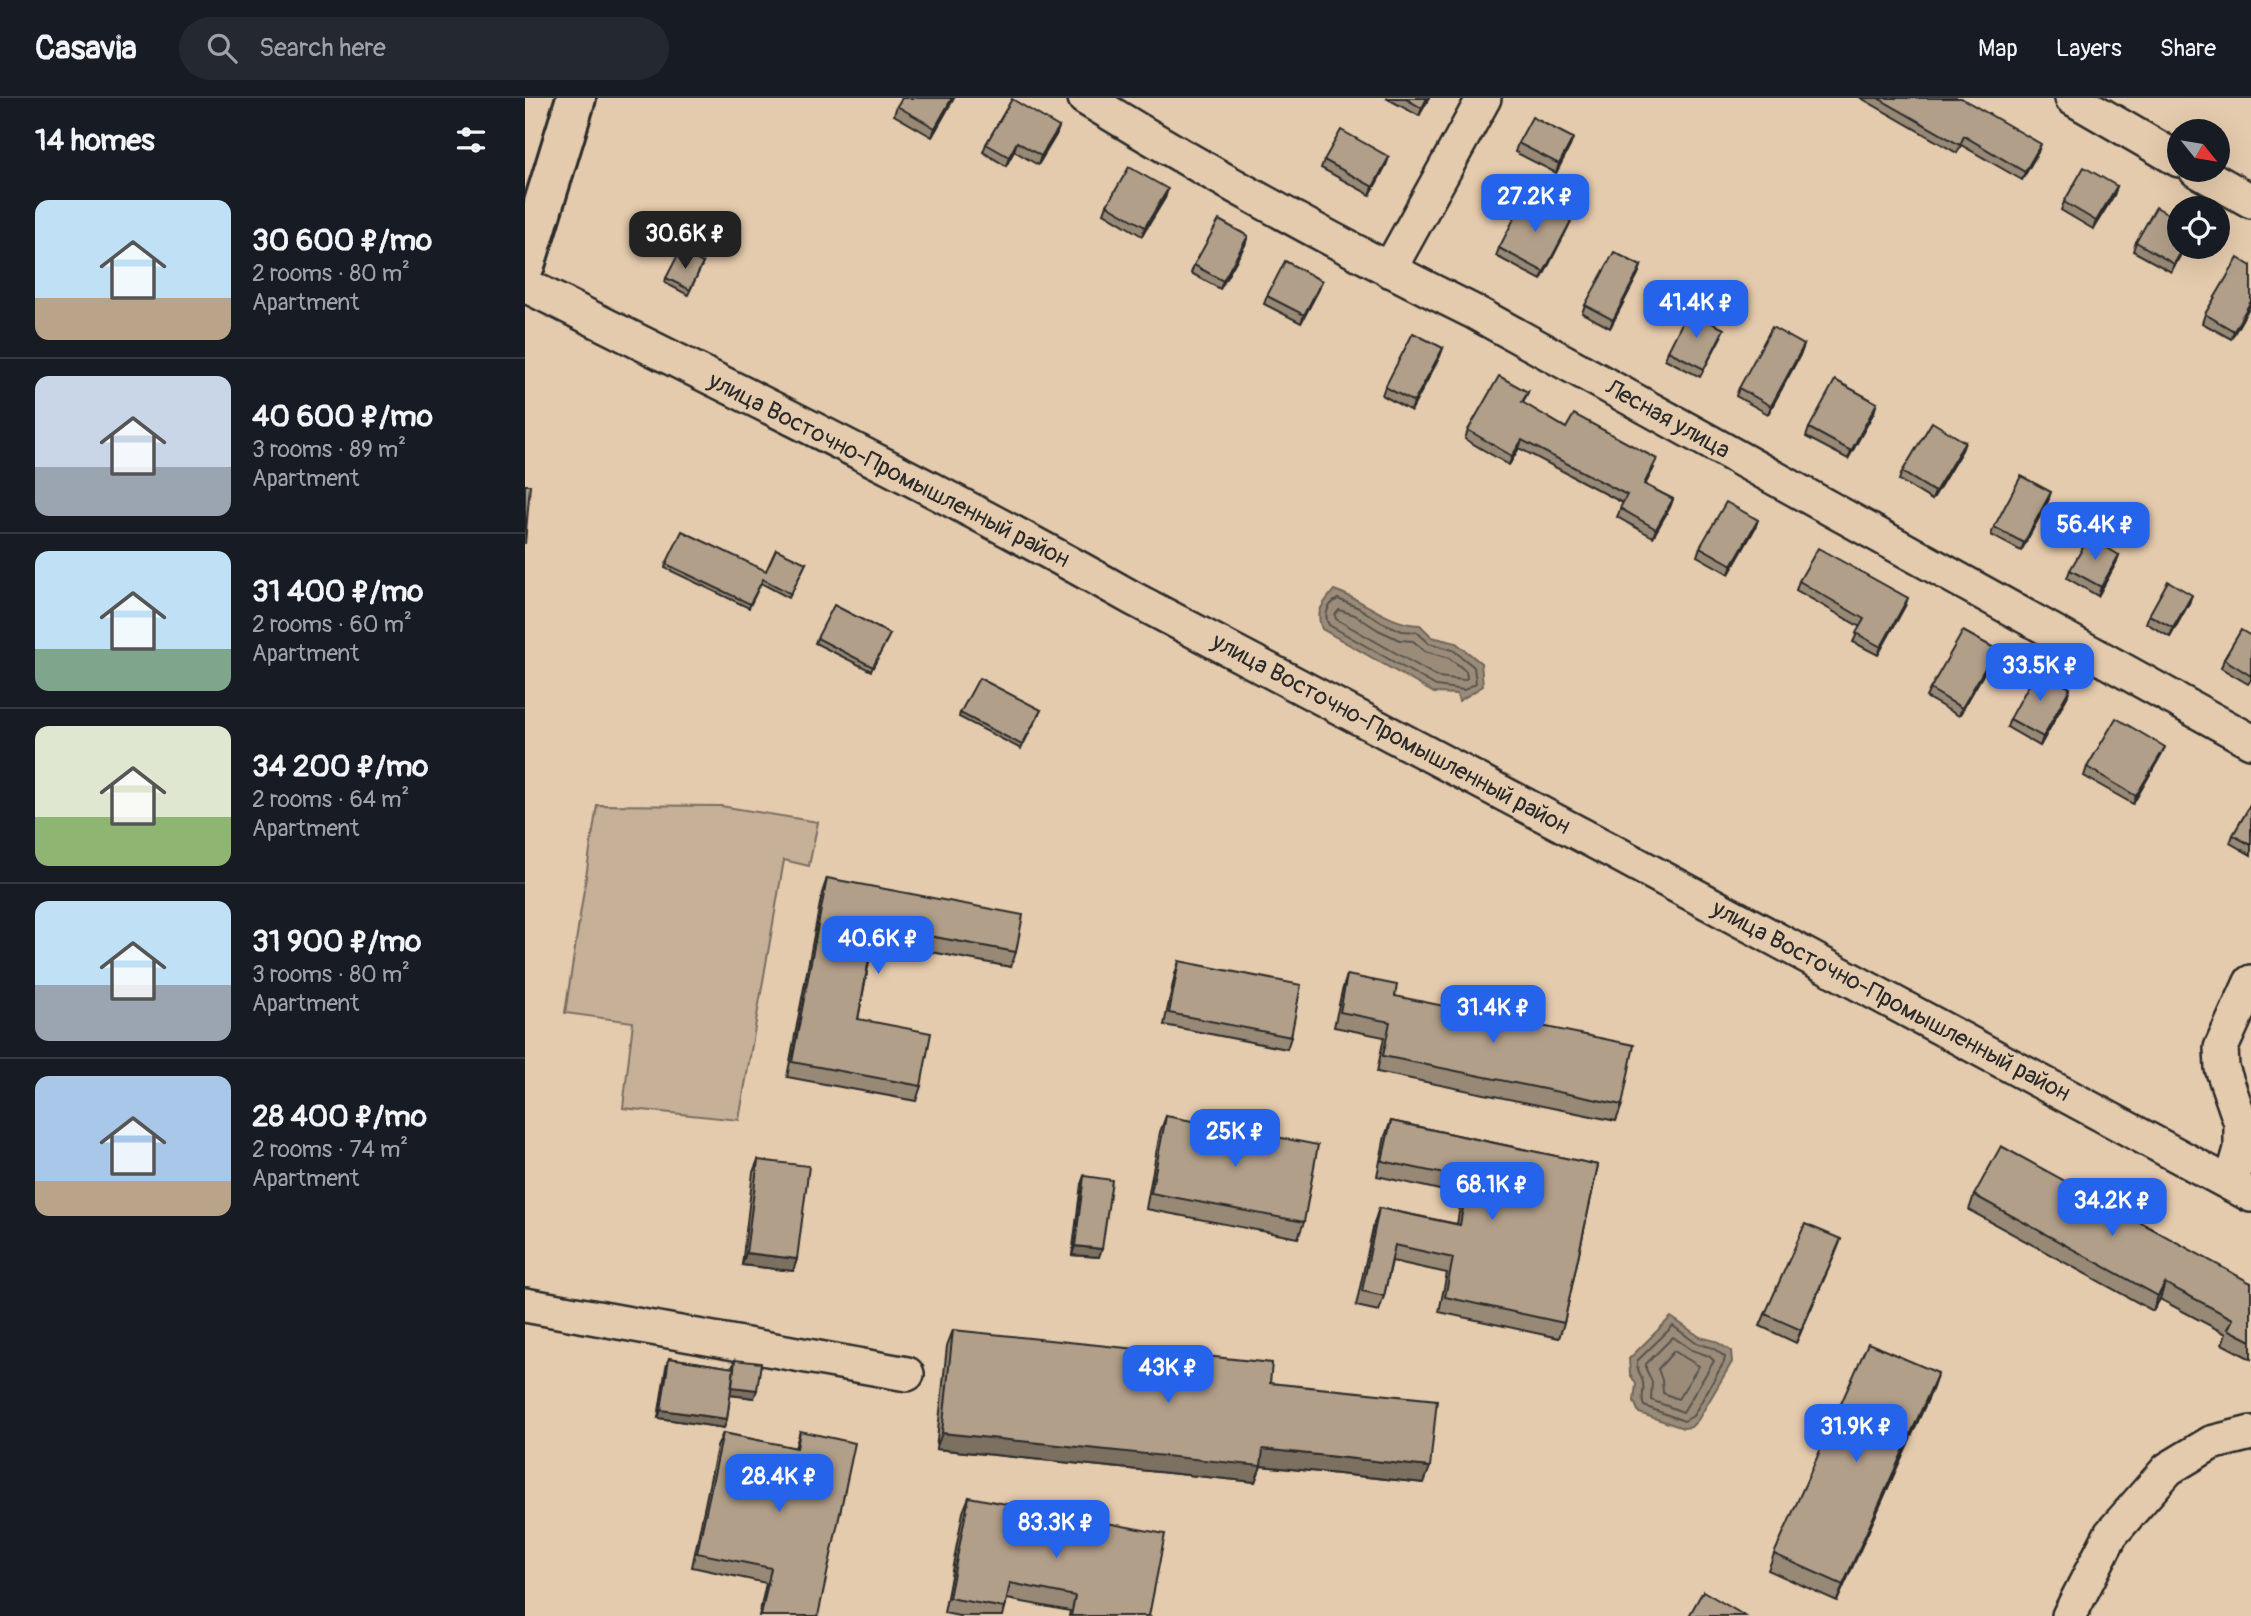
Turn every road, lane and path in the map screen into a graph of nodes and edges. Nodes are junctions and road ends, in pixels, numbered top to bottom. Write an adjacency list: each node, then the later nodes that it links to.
1 (576, 98): 8 (main road)
2 (1086, 98): 9 (street, Лесная улица)
3 (1484, 98): 9 (street)
4 (2072, 98): 5 (street)
5 (2167, 153)
6 (2217, 182): 7 (street)
7 (2251, 201)
8 (525, 265)
9 (1389, 270): 11 (street, Лесная улица)
10 (525, 285): 13 (street, улица Восточно-Промышленный район)
11 (2251, 741)
12 (2251, 982): 13 (street)
13 (2241, 1189)
14 (525, 1306): 15 (street)
15 (907, 1374)
16 (2251, 1433): 17 (street)
17 (2069, 1616)

